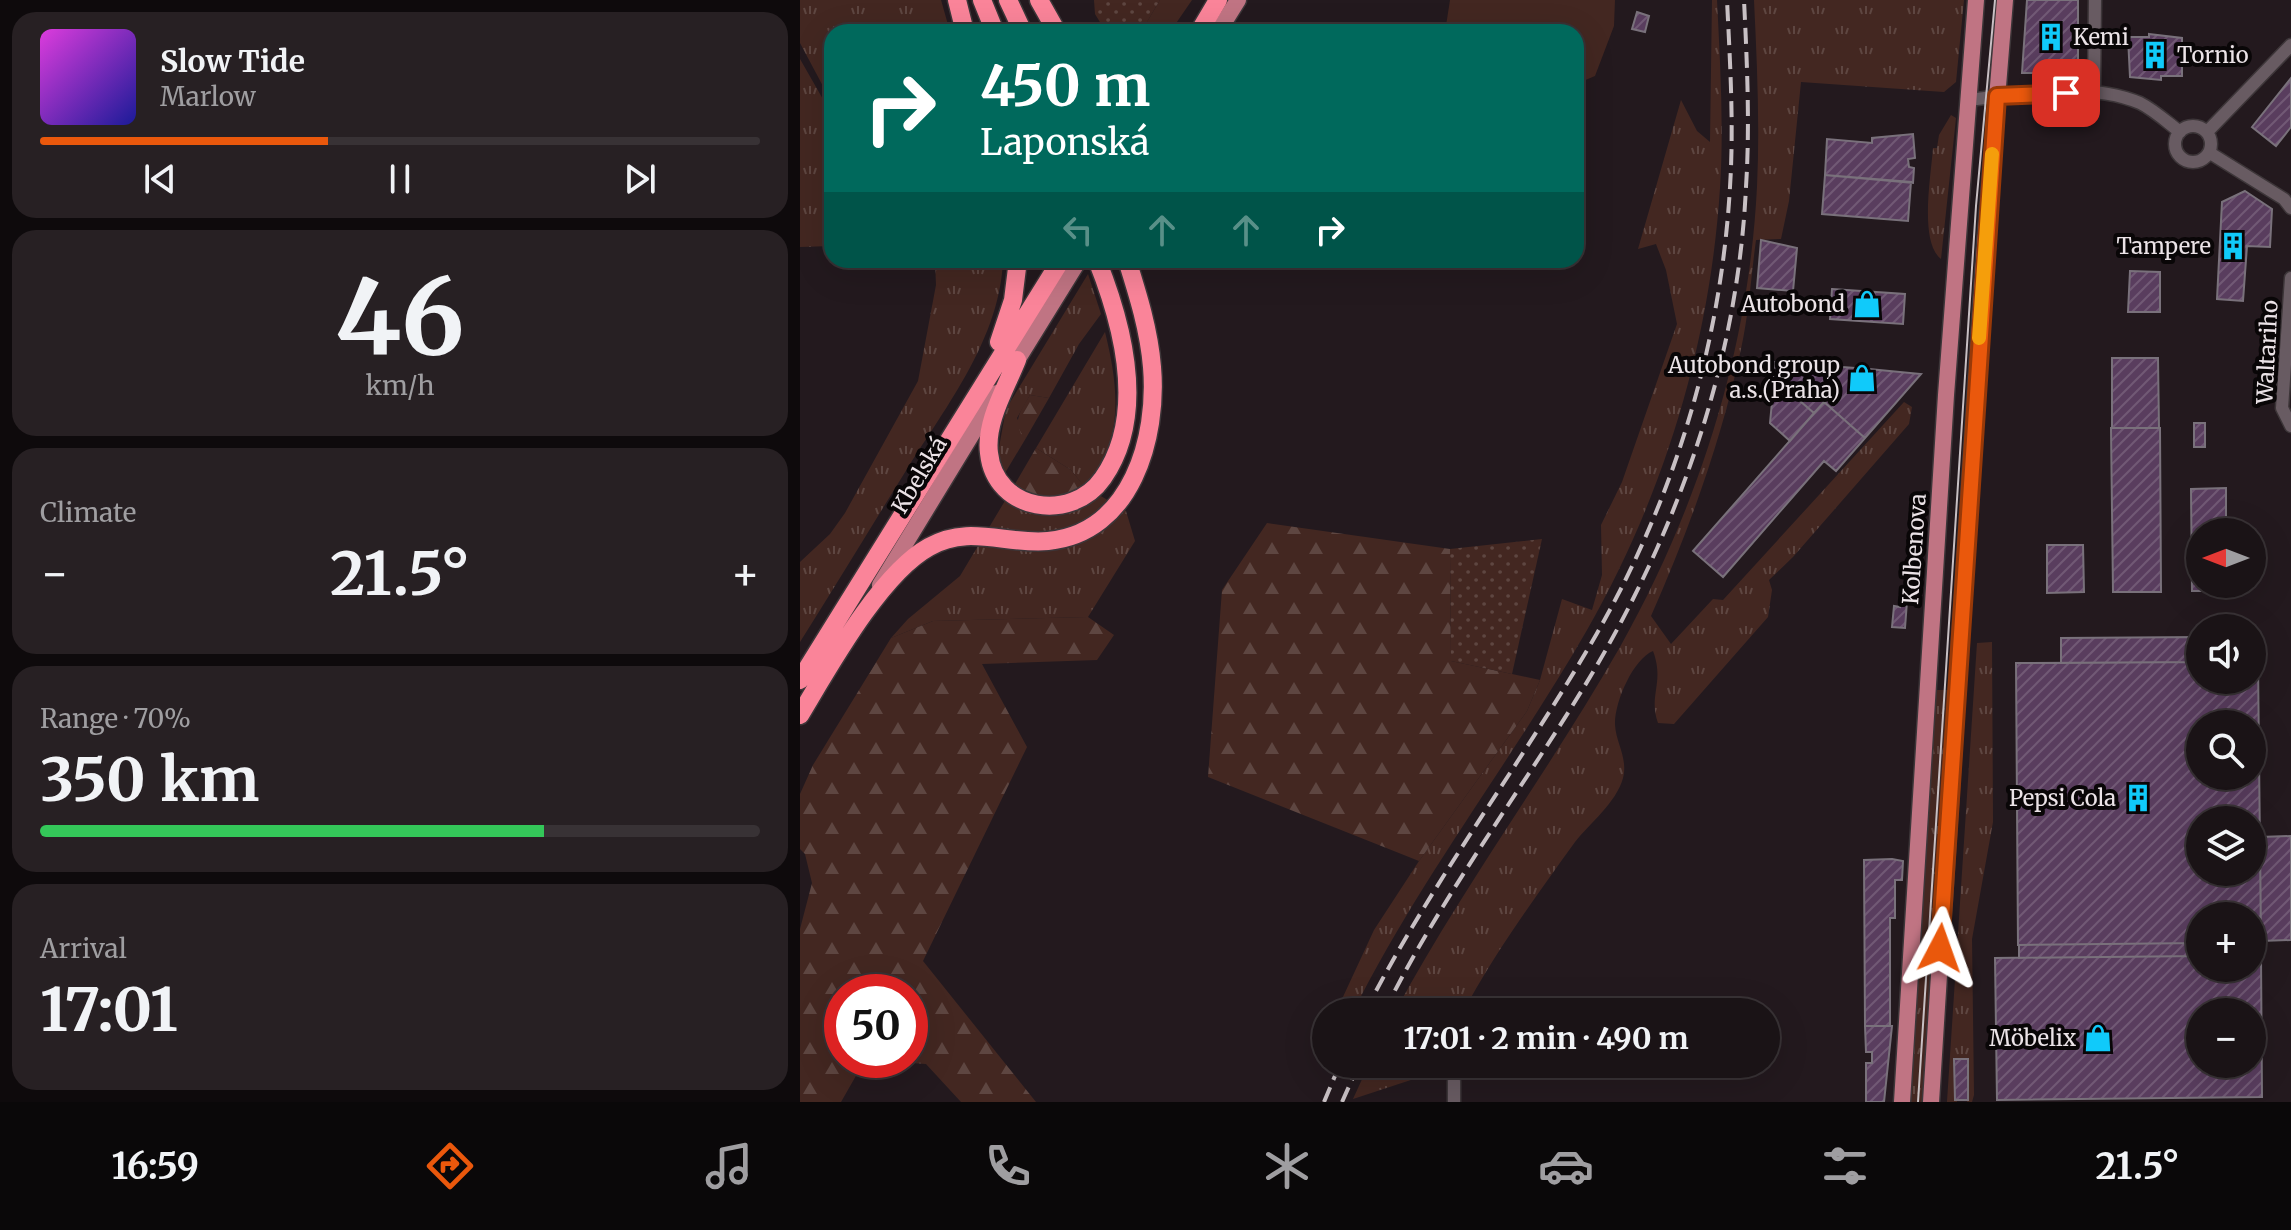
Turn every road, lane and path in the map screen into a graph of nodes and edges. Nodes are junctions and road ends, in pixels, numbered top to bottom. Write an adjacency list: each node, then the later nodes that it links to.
1 (957, 0): 10 (highway)
2 (982, 0): 11 (highway)
3 (1008, 0): 12 (highway)
4 (1039, 0): 13 (highway)
5 (1238, 0): 15 (main road)
6 (1976, 0): 19 (main road, Kolbenova)
7 (2005, 0): 18 (main road)
8 (2095, 0): 17 (street)
9 (1217, 1): 14 (highway)
10 (963, 24)
11 (992, 24)
12 (1019, 24)
13 (1052, 24)
14 (1201, 24)
15 (1223, 24)
16 (2291, 45): 21 (street)
17 (2094, 94): 18 (street); 20 (street)
18 (1997, 96): 19 (street); 39 (main road)
19 (1967, 100): 38 (main road, Kolbenova)
20 (2180, 132): 21 (street); 22 (street)
21 (2207, 132): 22 (street)
22 (2210, 153): 23 (street)
23 (2291, 208)
24 (1017, 268): 31 (highway)
25 (1056, 268): 31 (highway, Kbelská)
26 (1074, 268): 30 (main road, Kbelská)
27 (1099, 268): 30 (highway)
28 (1129, 268): 33 (highway)
29 (2291, 278): 32 (street, Waltariho)
30 (1017, 360): 33 (main road, Kbelská)
31 (982, 383): 34 (highway, Kbelská)
32 (2291, 426)
33 (856, 623): 35 (highway, Kbelská)
34 (800, 680)
35 (800, 715)
36 (1454, 1081): 37 (street)
37 (1454, 1102)
38 (1902, 1102)
39 (1931, 1102)

